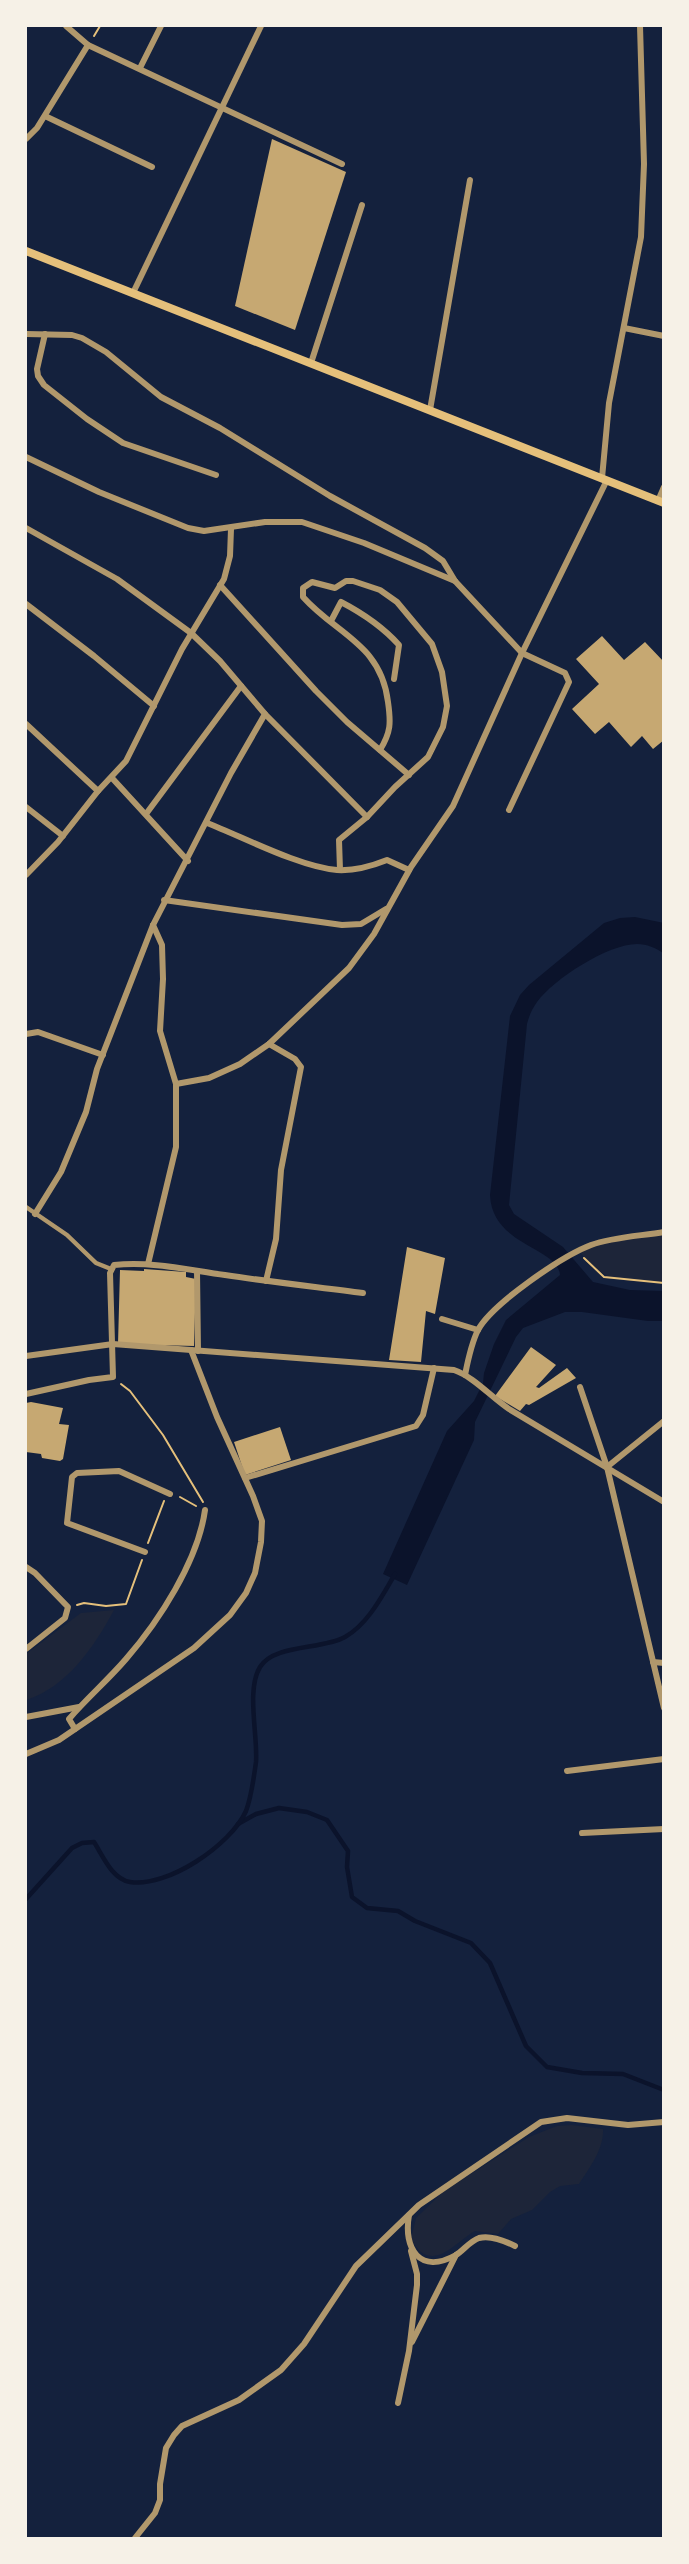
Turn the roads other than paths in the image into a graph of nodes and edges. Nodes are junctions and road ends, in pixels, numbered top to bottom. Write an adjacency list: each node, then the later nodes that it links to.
1 (66, 26): 5 (street)
2 (160, 26): 6 (street)
3 (261, 26): 7 (street)
4 (640, 26): 16 (street)
5 (88, 45): 6 (street); 8 (street)
6 (140, 68): 7 (street)
7 (222, 106): 10 (street); 15 (street)
8 (45, 116): 9 (street); 11 (street)
9 (26, 139)
10 (342, 164)
11 (152, 167)
12 (470, 180): 21 (street)
13 (362, 205): 20 (street)
14 (26, 251): 15 (main road)
15 (133, 293): 20 (main road)
16 (624, 328): 19 (street); 25 (street)
17 (26, 334): 18 (street)
18 (45, 334): 24 (street); 30 (street)
19 (663, 336)
20 (311, 363): 21 (main road)
21 (430, 410): 25 (main road)
22 (29, 459): 23 (street); 29 (street)
23 (26, 468)
24 (216, 475)
25 (605, 479): 27 (main road); 37 (street)
26 (663, 487): 27 (street)
27 (661, 502)
28 (26, 528): 36 (street)
29 (231, 529): 31 (street); 33 (street)
30 (444, 562): 31 (street); 32 (street)
31 (435, 572): 32 (street)
32 (455, 581): 37 (street)
33 (220, 585): 36 (street); 43 (street)
34 (26, 604): 40 (street)
35 (331, 621): 38 (street); 43 (street); 44 (street)
36 (191, 633): 39 (street); 40 (street)
37 (522, 653): 48 (street); 55 (street)
38 (394, 679)
39 (241, 686): 41 (street); 49 (street)
40 (154, 706): 45 (street)
41 (265, 714): 50 (street); 51 (street)
42 (26, 724): 46 (street)
43 (380, 750): 44 (street)
44 (409, 775): 50 (street)
45 (112, 778): 46 (street); 49 (street)
46 (98, 791): 52 (street)
47 (26, 807): 52 (street)
48 (509, 810)
49 (146, 814): 53 (street)
50 (367, 817): 54 (street)
51 (207, 823): 53 (street); 54 (street)
52 (63, 836): 56 (street)
53 (188, 861): 57 (street)
54 (340, 870): 55 (street)
55 (409, 870): 58 (street)
56 (26, 875)
57 (164, 900): 58 (street); 59 (street)
58 (388, 908): 61 (street)
59 (153, 925): 62 (street); 63 (street)
60 (26, 1034): 62 (street)
61 (269, 1044): 63 (street); 70 (street)
62 (103, 1055): 65 (street)
63 (176, 1084): 67 (street)
64 (26, 1207): 65 (street)
65 (35, 1214): 68 (street)
66 (663, 1232): 73 (street)
67 (148, 1264): 68 (street); 69 (street)
68 (111, 1269): 74 (street)
69 (197, 1271): 70 (street); 75 (street)
70 (266, 1281): 71 (street)
71 (363, 1293)
72 (442, 1319): 73 (street)
73 (478, 1330): 78 (street)
74 (113, 1344): 75 (street); 76 (street); 80 (street)
75 (194, 1351): 77 (street); 83 (street)
76 (27, 1355)
77 (434, 1368): 78 (street); 83 (street)
78 (465, 1375): 82 (street)
79 (580, 1387): 82 (street)
80 (26, 1394)
81 (663, 1421): 82 (street)
82 (607, 1467): 85 (street); 90 (street)
83 (245, 1478): 95 (street)
84 (170, 1494): 87 (street)
85 (663, 1502)
86 (205, 1510): 92 (street)
87 (145, 1552)
88 (26, 1567): 89 (street)
89 (26, 1648)
90 (653, 1662): 91 (street); 93 (street)
91 (663, 1662)
92 (79, 1706): 94 (street); 95 (street)
93 (663, 1707)
94 (26, 1717)
95 (75, 1729): 96 (street)
96 (26, 1754)
97 (663, 1759): 98 (street)
98 (567, 1771)
99 (663, 1829): 100 (street)
100 (582, 1833)
101 (663, 2122): 102 (street)
102 (409, 2214): 104 (street); 108 (street)
103 (515, 2246): 105 (street)
104 (411, 2251): 105 (street); 106 (street)
105 (456, 2255): 106 (street)
106 (409, 2351): 107 (street)
107 (398, 2403)
108 (135, 2538)

